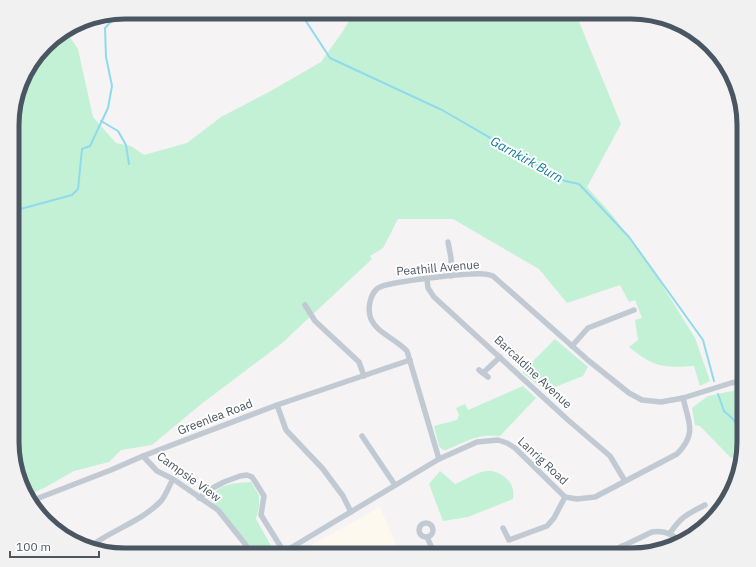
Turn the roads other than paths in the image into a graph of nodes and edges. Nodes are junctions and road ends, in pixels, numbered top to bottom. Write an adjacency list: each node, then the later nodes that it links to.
1 (448, 242): 2 (street)
2 (452, 276): 3 (street, Peathill Avenue); 6 (street, Peathill Avenue)
3 (427, 279): 7 (street, Barcaldine Avenue); 8 (street, Peathill Avenue)
4 (305, 305): 10 (street)
5 (634, 310): 6 (street)
6 (572, 346): 12 (street, Peathill Avenue)
7 (500, 357): 9 (street); 18 (street, Barcaldine Avenue)
8 (410, 360): 10 (street, Greenlea Road); 16 (street, Peathill Avenue)
9 (484, 373)
10 (364, 376): 13 (street, Greenlea Road)
11 (737, 382): 12 (street, Peathill Avenue)
12 (683, 398): 18 (street, Lanrig Road)
13 (277, 405): 15 (street, Greenlea Road); 24 (street)
14 (362, 436): 19 (street)
15 (143, 456): 17 (street, Campsie View); 22 (street, Greenlea Road)
16 (439, 459): 19 (street, Lanrig Road); 20 (street, Lanrig Road)
17 (173, 479): 21 (street, Campsie View); 29 (street)
18 (625, 481): 20 (street, Lanrig Road)
19 (395, 486): 24 (street, Lanrig Road)
20 (565, 497): 25 (street)
21 (199, 498): 31 (street, Campsie View); 32 (street)
22 (36, 500)
23 (705, 505): 26 (street)
24 (351, 512): 33 (street, Lanrig Road)
25 (503, 528)
26 (670, 533): 28 (street); 30 (street)
27 (427, 537): 34 (street)
28 (676, 538)
29 (95, 543)
30 (622, 546): 35 (street)
31 (247, 548)
32 (279, 548)
33 (292, 548)
34 (432, 548)
35 (618, 548)

